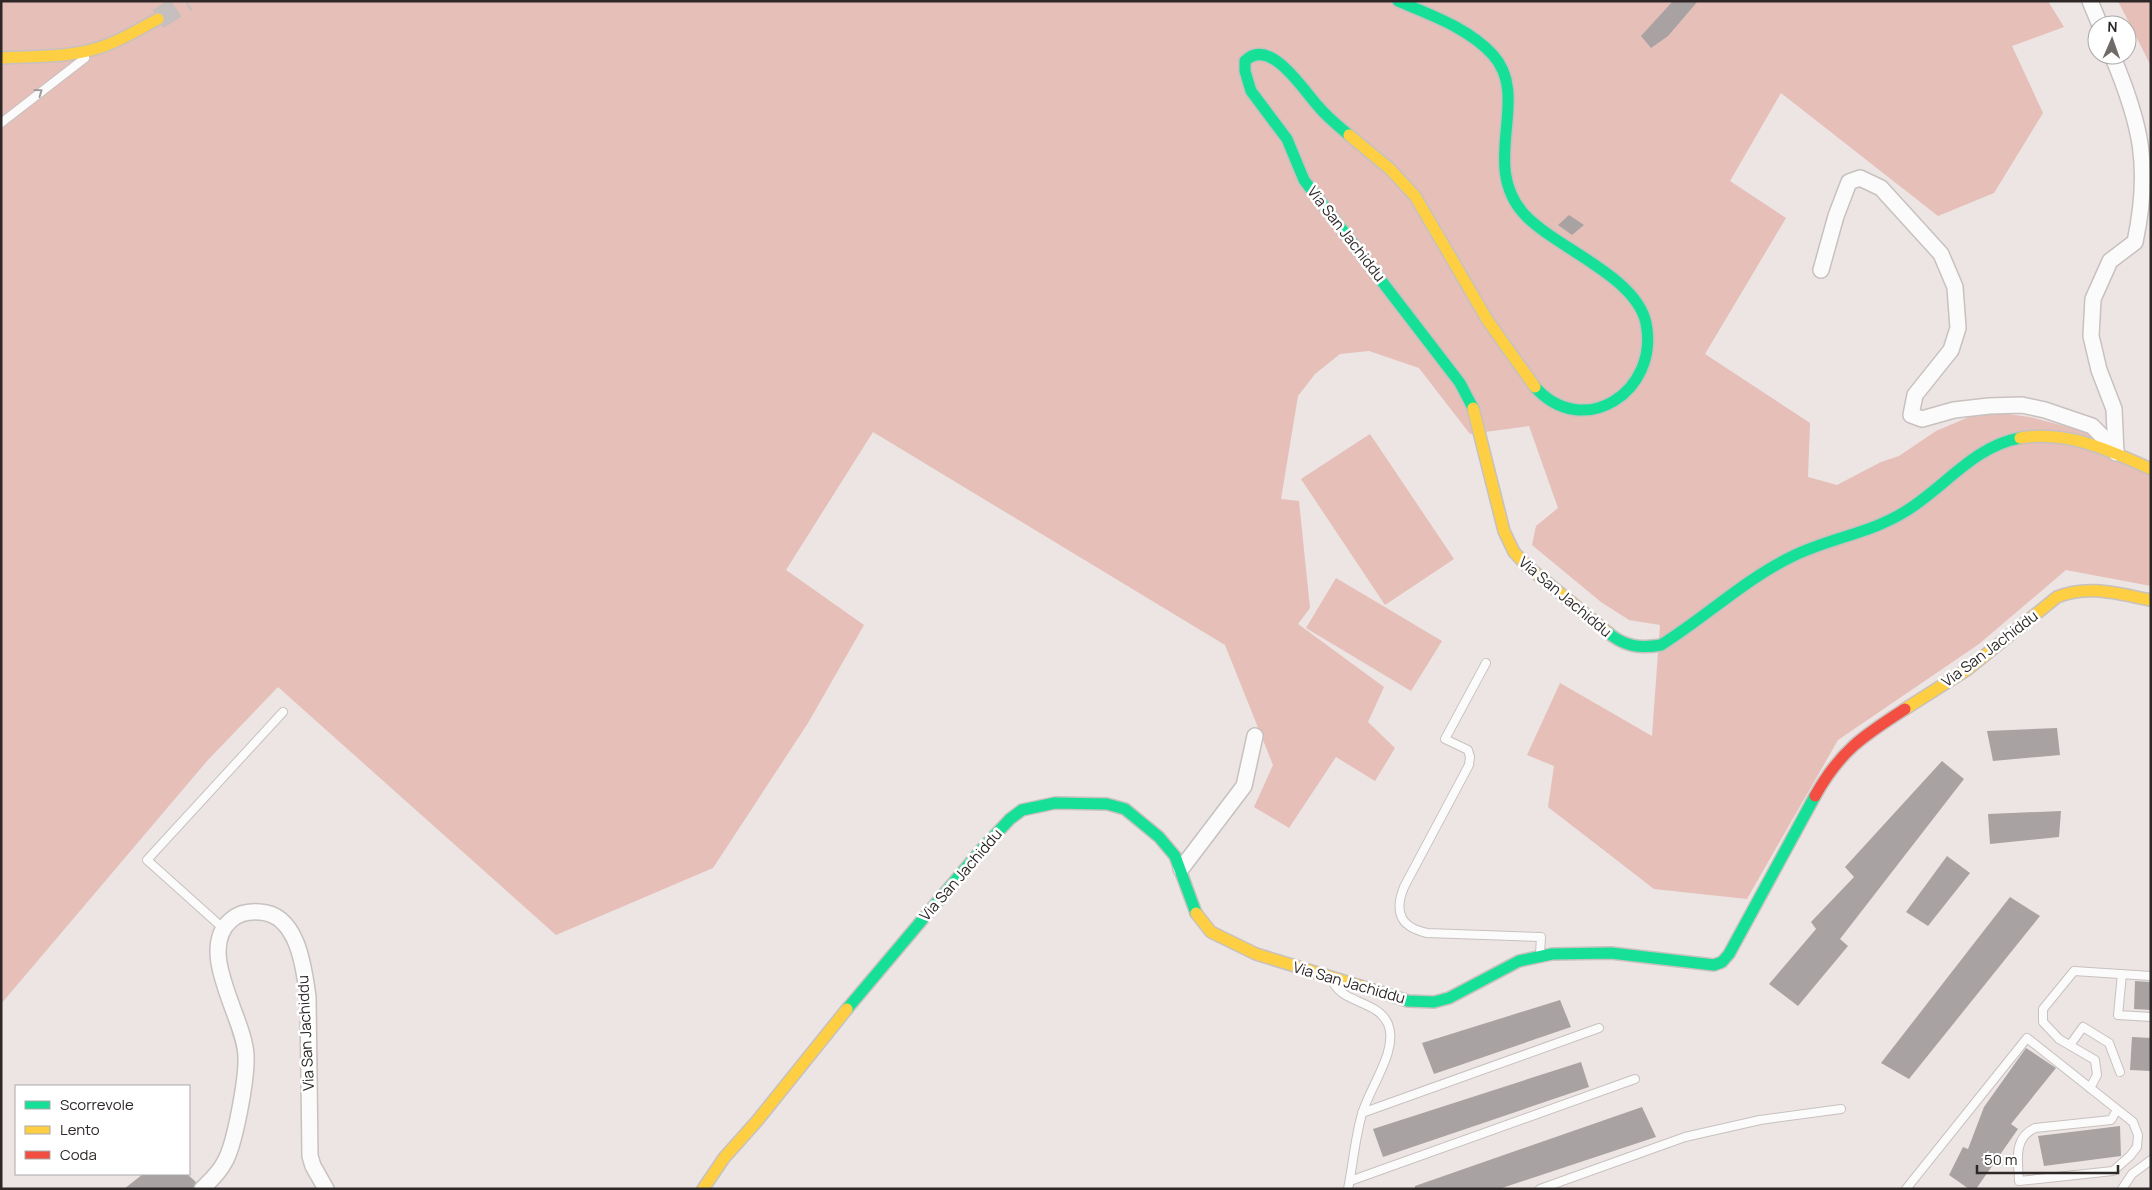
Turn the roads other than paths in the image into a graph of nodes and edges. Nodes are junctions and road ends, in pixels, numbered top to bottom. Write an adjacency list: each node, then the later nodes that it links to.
1 (1398, 1): 10 (street, Via San Jachiddu)
2 (2090, 1): 3 (street)
3 (2096, 15)
4 (158, 19): 5 (street)
5 (97, 49): 6 (street); 8 (lane, one-way to 5)
6 (1, 58)
7 (2116, 65): 10 (street)
8 (1, 123)
9 (1821, 270): 10 (street)
10 (2116, 452): 11 (street, Via San Jachiddu)
11 (2151, 469)
12 (2151, 600): 18 (street, Via San Jachiddu)
13 (1486, 663): 18 (lane)
14 (282, 712): 17 (lane)
15 (1255, 736): 16 (street)
16 (1181, 869): 21 (street, Via San Jachiddu); 35 (street, Via San Jachiddu)
17 (224, 929): 33 (street); 34 (street, Via San Jachiddu)
18 (1540, 956): 21 (street, Via San Jachiddu)
19 (2122, 974): 20 (lane); 22 (lane); 24 (lane)
20 (2151, 976)
21 (1331, 978): 30 (lane)
22 (2151, 1017)
23 (1599, 1028): 30 (lane)
24 (2070, 1045): 25 (lane); 27 (lane)
25 (2120, 1072)
26 (1635, 1078): 32 (lane)
27 (2090, 1088): 29 (lane); 37 (lane)
28 (1841, 1109): 36 (lane)
29 (2117, 1110): 29 (lane)
30 (1362, 1113): 32 (lane)
31 (2151, 1160): 38 (lane)
32 (1349, 1185)
33 (202, 1189)
34 (326, 1189)
35 (703, 1189)
36 (1540, 1189)
37 (1906, 1189)
38 (2122, 1189)

